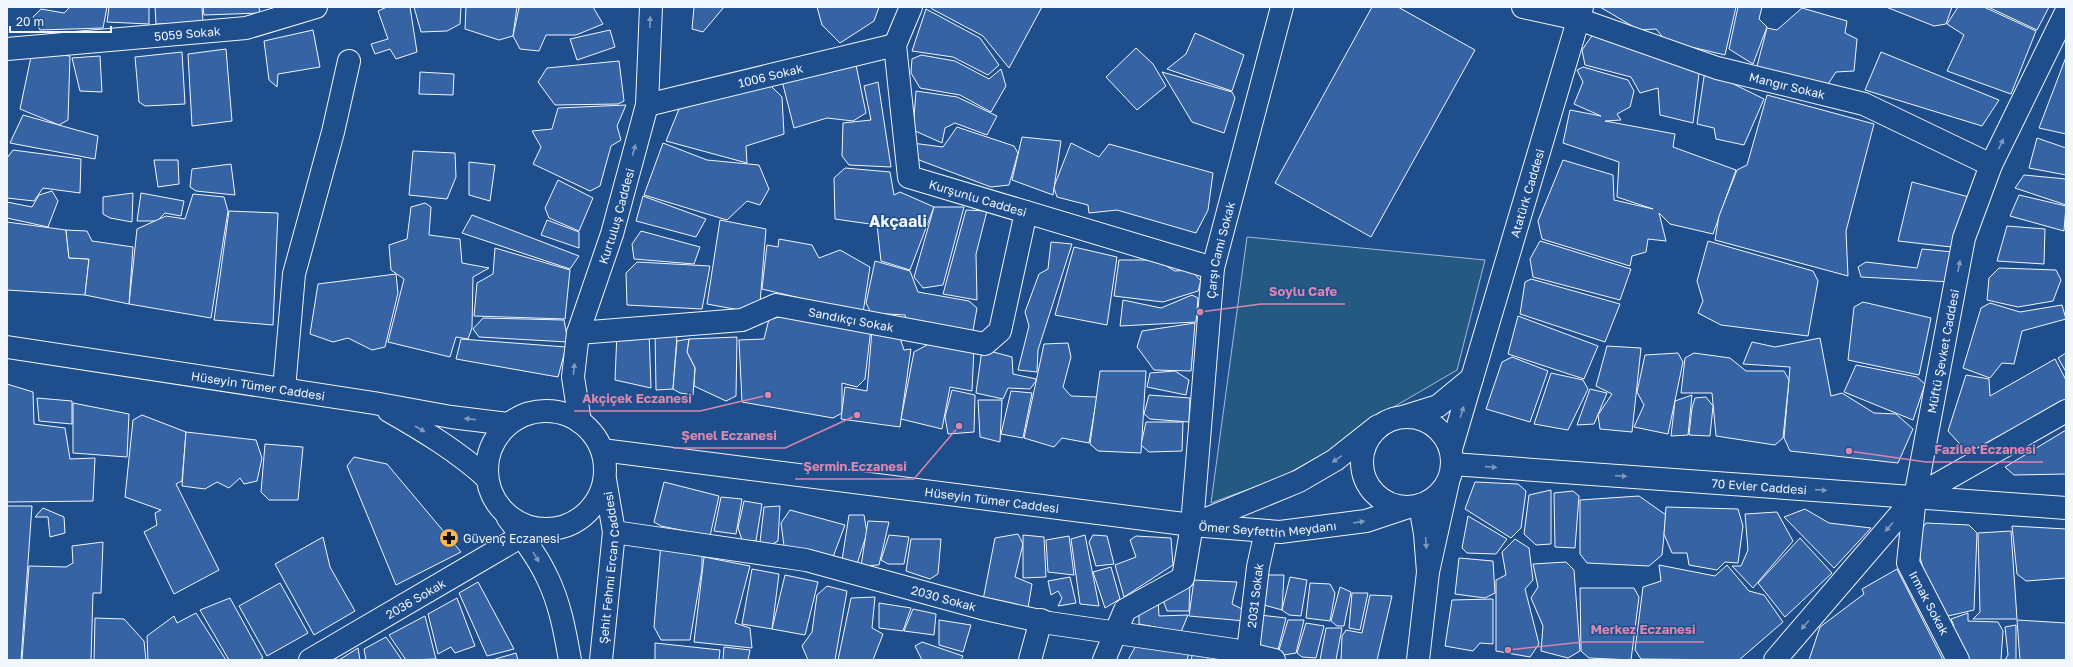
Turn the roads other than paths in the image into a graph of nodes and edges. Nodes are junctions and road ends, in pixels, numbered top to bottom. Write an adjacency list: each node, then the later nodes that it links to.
1 (316, 7): 9 (street, 5059 Sokak)
2 (652, 7): 11 (street, Kurtuluş Caddesi, one-way to 2)
3 (911, 7): 8 (street, Kurşunlu Caddesi)
4 (1282, 7): 14 (street, Çarşı Cami Sokak)
5 (1523, 7): 7 (street, Mangır Sokak)
6 (2066, 12): 12 (street, Müftü Şevket Caddesi, one-way to 6)
7 (1580, 13): 12 (street, Mangır Sokak); 17 (street, Atatürk Caddesi)
8 (895, 45): 11 (street, 1006 Sokak); 13 (street, Kurşunlu Caddesi)
9 (7, 49)
10 (349, 60): 18 (street)
11 (647, 105): 15 (street, Kurtuluş Caddesi, one-way to 11)
12 (1991, 166): 29 (street, Müftü Şevket Caddesi, one-way to 12)
13 (1026, 212): 14 (street, Kurşunlu Caddesi); 15 (street, Sandıkçı Sokak)
14 (1214, 268): 33 (street, Çarşı Cami Sokak)
15 (578, 333): 22 (street, Kurtuluş Caddesi, one-way to 15)
16 (7, 347): 18 (street, Hüseyin Tümer Caddesi)
17 (1472, 378): 21 (street); 26 (street, Atatürk Caddesi, one-way to 17)
18 (284, 389): 19 (street, Hüseyin Tümer Caddesi)
19 (374, 403): 23 (street, Hüseyin Tümer Caddesi, one-way to 19); 28 (street, one-way to 28)
20 (2066, 411): 29 (street)
21 (1406, 416): 24 (street, Ömer Seyfettin Meydanı); 26 (street, Ömer Seyfettin Meydanı)
22 (580, 422): 23 (street); 25 (street)
23 (508, 424): 28 (street)
24 (1378, 426): 30 (street); 33 (street, Ömer Seyfettin Meydanı, one-way to 33)
25 (602, 450): 27 (street); 33 (street, Hüseyin Tümer Caddesi)
26 (1451, 464): 29 (street, 70 Evler Caddesi, one-way to 29); 30 (street, Ömer Seyfettin Meydanı); 37 (street)
27 (604, 476): 32 (street); 35 (street, Şehit Fehmi Ercan Caddesi)
28 (487, 478): 32 (street)
29 (1915, 497): 31 (street, 70 Evler Caddesi); 48 (street, Müftü Şevket Caddesi, one-way to 48); 49 (street, Irmak Sokak)
30 (1414, 506): 34 (street, Ömer Seyfettin Meydanı, one-way to 30); 37 (street, one-way to 37)
31 (2066, 508)
32 (505, 514): 36 (street)
33 (1192, 524): 34 (street, Ömer Seyfettin Meydanı); 39 (street, Çarşı Cami Sokak)
34 (1266, 531): 40 (street, 2031 Sokak)
35 (614, 532): 38 (street, 2030 Sokak); 43 (street, Şehit Fehmi Ercan Caddesi)
36 (522, 536): 41 (street, 2036 Sokak); 42 (street, one-way to 42)
37 (1428, 572): 47 (street)
38 (1041, 620): 39 (street, 2030 Sokak); 44 (street)
39 (1114, 632): 40 (street, 2030 Sokak); 45 (street)
40 (1248, 657): 46 (street, 2030 Sokak)
41 (310, 660)
42 (570, 660)
43 (600, 660)
44 (1030, 660)
45 (1104, 660)
46 (1274, 660)
47 (1418, 660)
48 (1775, 660)
49 (1958, 660)

